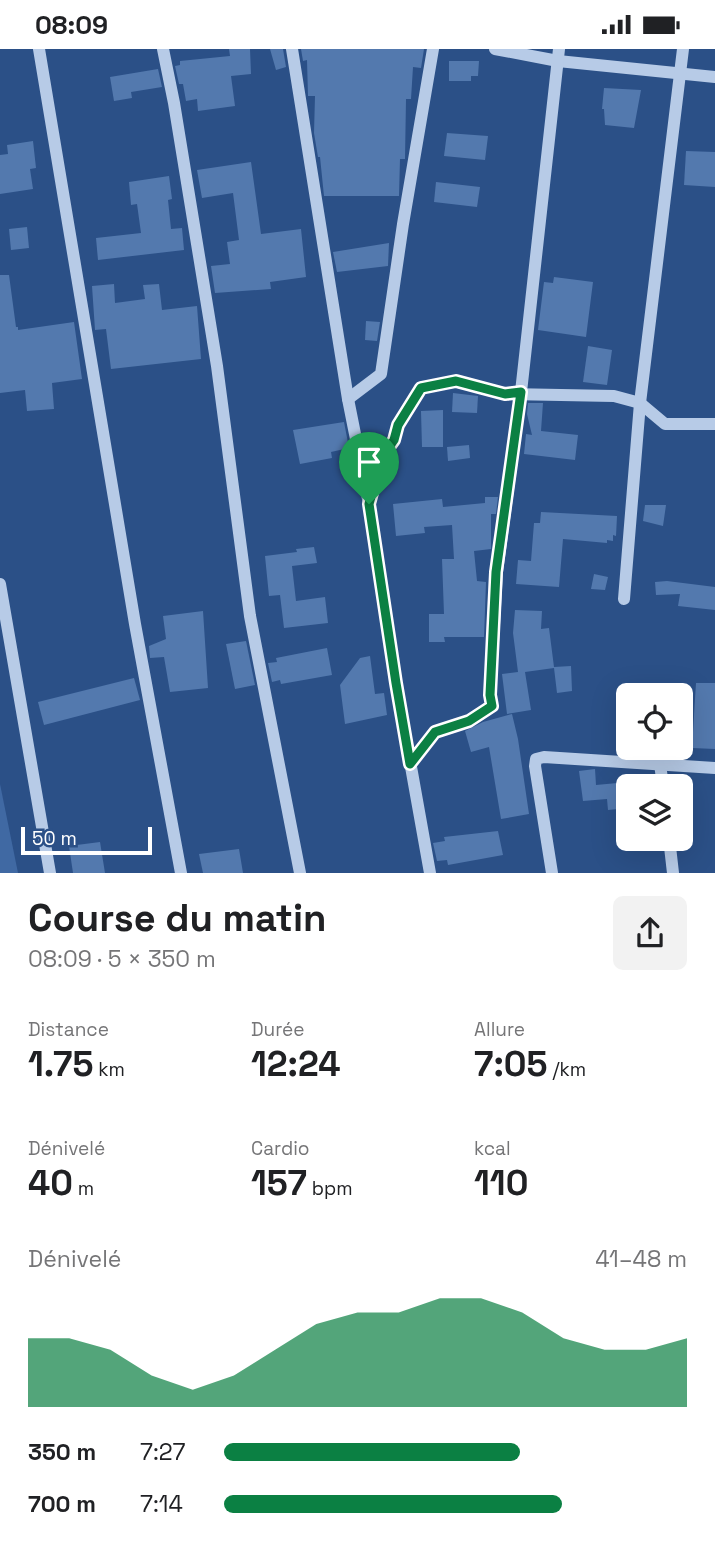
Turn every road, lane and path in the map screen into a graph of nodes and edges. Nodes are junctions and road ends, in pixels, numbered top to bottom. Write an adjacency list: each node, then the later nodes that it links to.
1 (38, 49): 25 (street)
2 (163, 49): 26 (street)
3 (292, 49): 11 (street)
4 (433, 49): 11 (street)
5 (495, 49): 7 (street)
6 (683, 49): 8 (street)
7 (558, 55): 8 (street); 10 (street)
8 (680, 73): 9 (street); 12 (street)
9 (715, 77)
10 (521, 392): 12 (street); 14 (street); 19 (street)
11 (348, 399): 14 (street)
12 (640, 403): 13 (street); 16 (street)
13 (715, 424)
14 (369, 504): 19 (street)
15 (0, 584): 18 (street)
16 (624, 599)
17 (0, 664): 18 (street)
18 (14, 665): 24 (street)
19 (410, 764): 27 (street)
20 (660, 764): 21 (street); 22 (street); 28 (street)
21 (715, 768)
22 (661, 774)
23 (670, 851): 29 (street)
24 (50, 873)
25 (181, 873)
26 (300, 873)
27 (430, 873)
28 (552, 873)
29 (673, 873)

